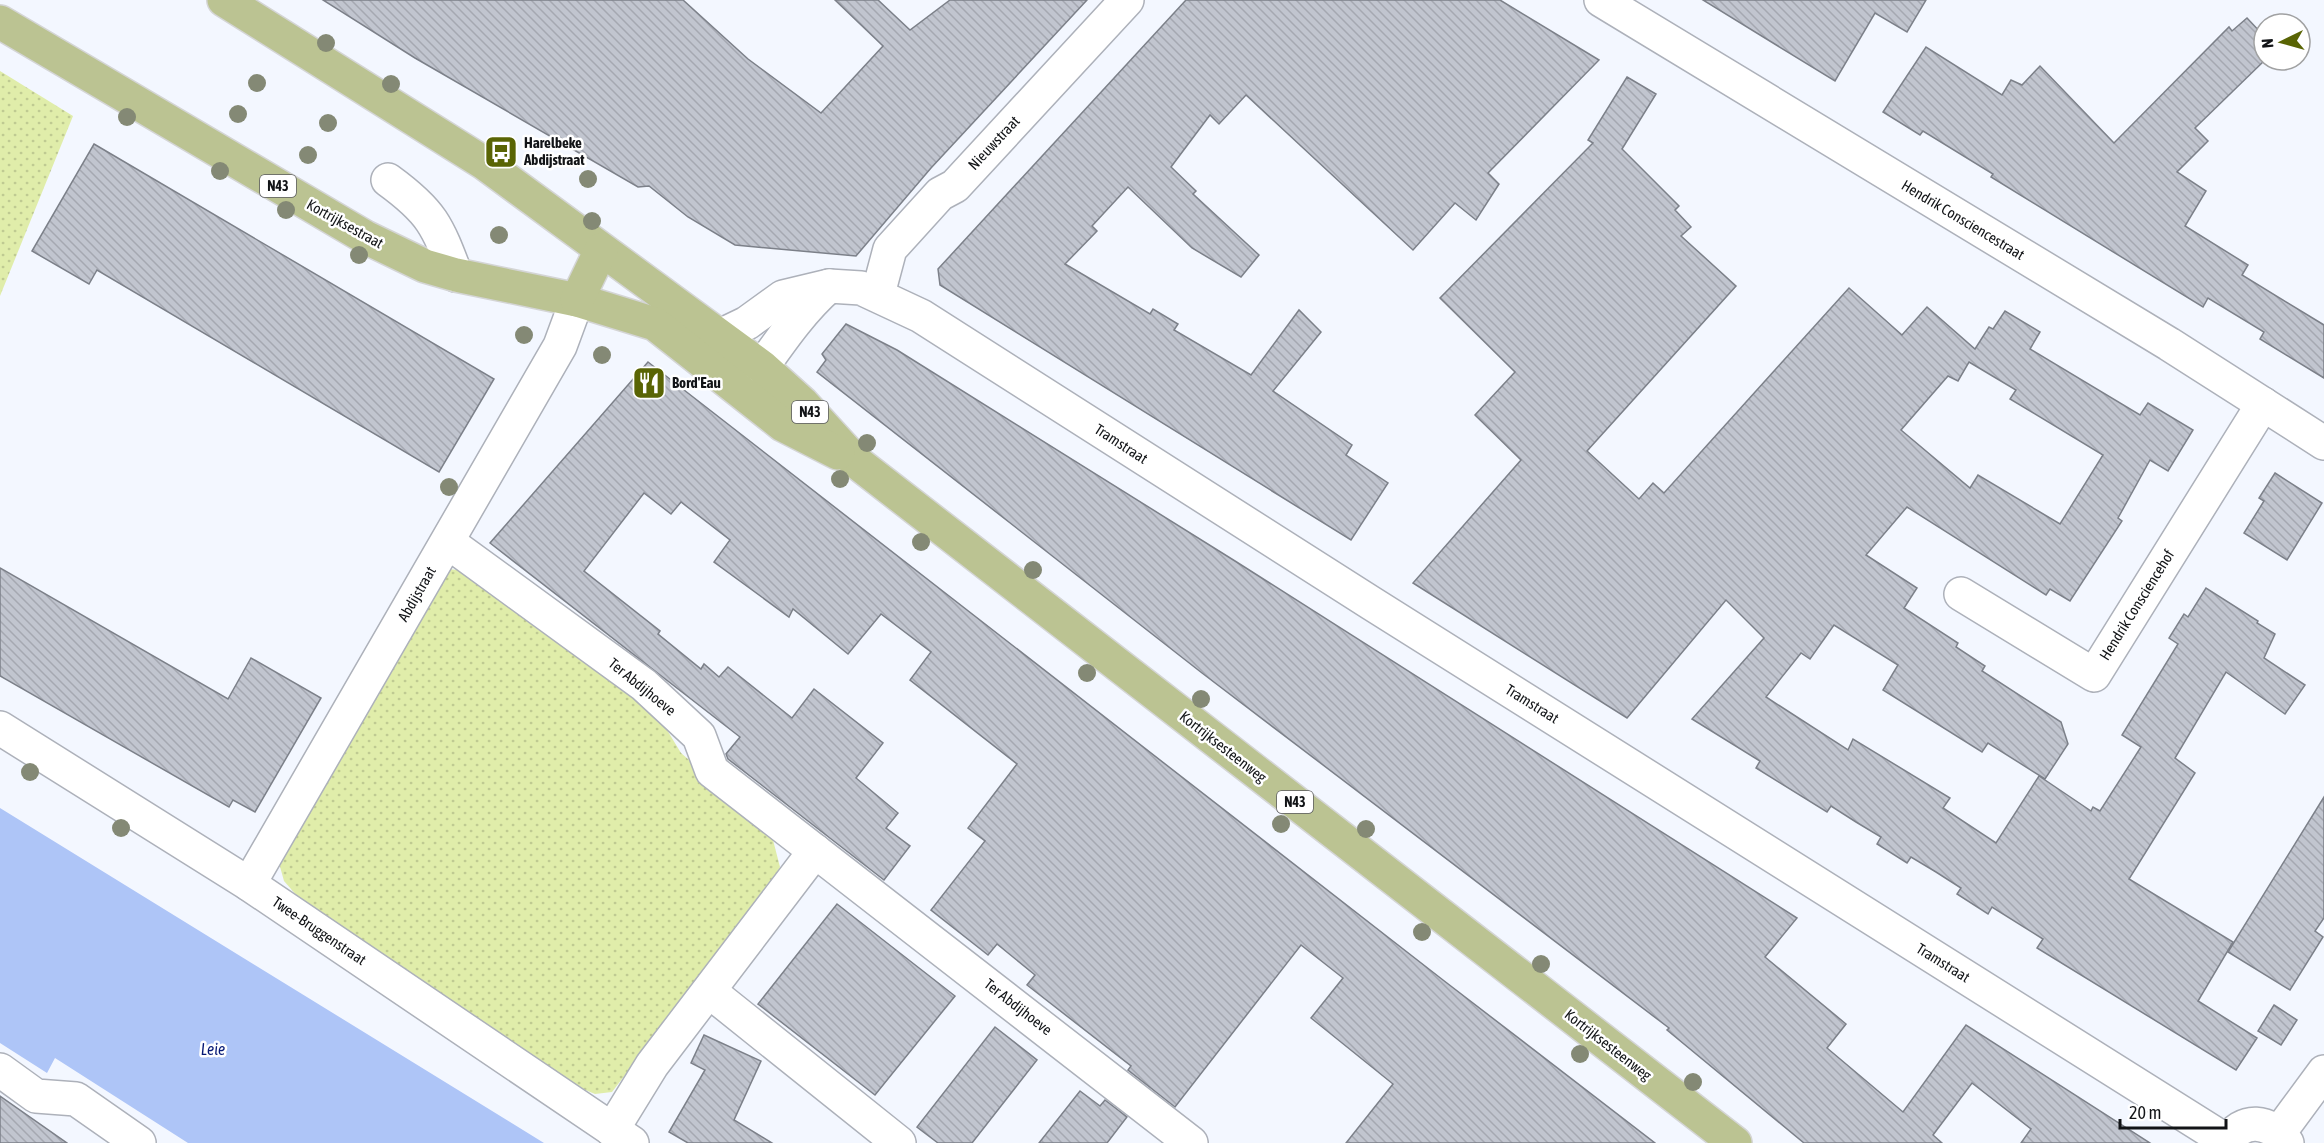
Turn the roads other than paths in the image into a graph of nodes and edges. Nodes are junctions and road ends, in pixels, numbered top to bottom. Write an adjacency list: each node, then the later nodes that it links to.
1 (224, 0): 6 (main road, N43)
2 (1127, 0): 9 (street, Nieuwstraat)
3 (1601, 0): 14 (street, Hendrik Consciencestraat)
4 (0, 22): 7 (main road, Kortrijksestraat / N43)
5 (388, 180): 7 (street)
6 (601, 250): 10 (main road); 12 (main road, N43)
7 (456, 275): 10 (main road, Kortrijksestraat / N43)
8 (829, 286): 9 (street, Tramstraat); 12 (street, Tramstraat); 13 (street)
9 (878, 294): 26 (street, Tramstraat)
10 (577, 300): 11 (main road, Kortrijksestraat / N43); 16 (street, Abdijstraat)
11 (654, 324): 13 (main road, Kortrijksesteenweg / N43)
12 (720, 336): 13 (main road, N43)
13 (752, 380): 30 (main road, Kortrijksesteenweg / N43)
14 (2263, 404): 15 (street, Hendrik Consciencestraat); 17 (street, Hendrik Consciencehof)
15 (2324, 443)
16 (448, 542): 19 (street, Ter Abdijhoeve); 20 (street, Abdijstraat)
17 (1961, 594)
18 (0, 728): 20 (street, Twee-Bruggenstraat)
19 (815, 851): 21 (street); 29 (street, Ter Abdijhoeve)
20 (249, 884): 24 (street, Twee-Bruggenstraat)
21 (709, 991): 24 (street); 28 (street)
22 (0, 1070): 27 (street)
23 (2324, 1072): 25 (street)
24 (622, 1137)
25 (2283, 1138): 26 (street)
26 (2228, 1142)
27 (139, 1143)
28 (899, 1143)
29 (1191, 1143)
30 (1735, 1143)

